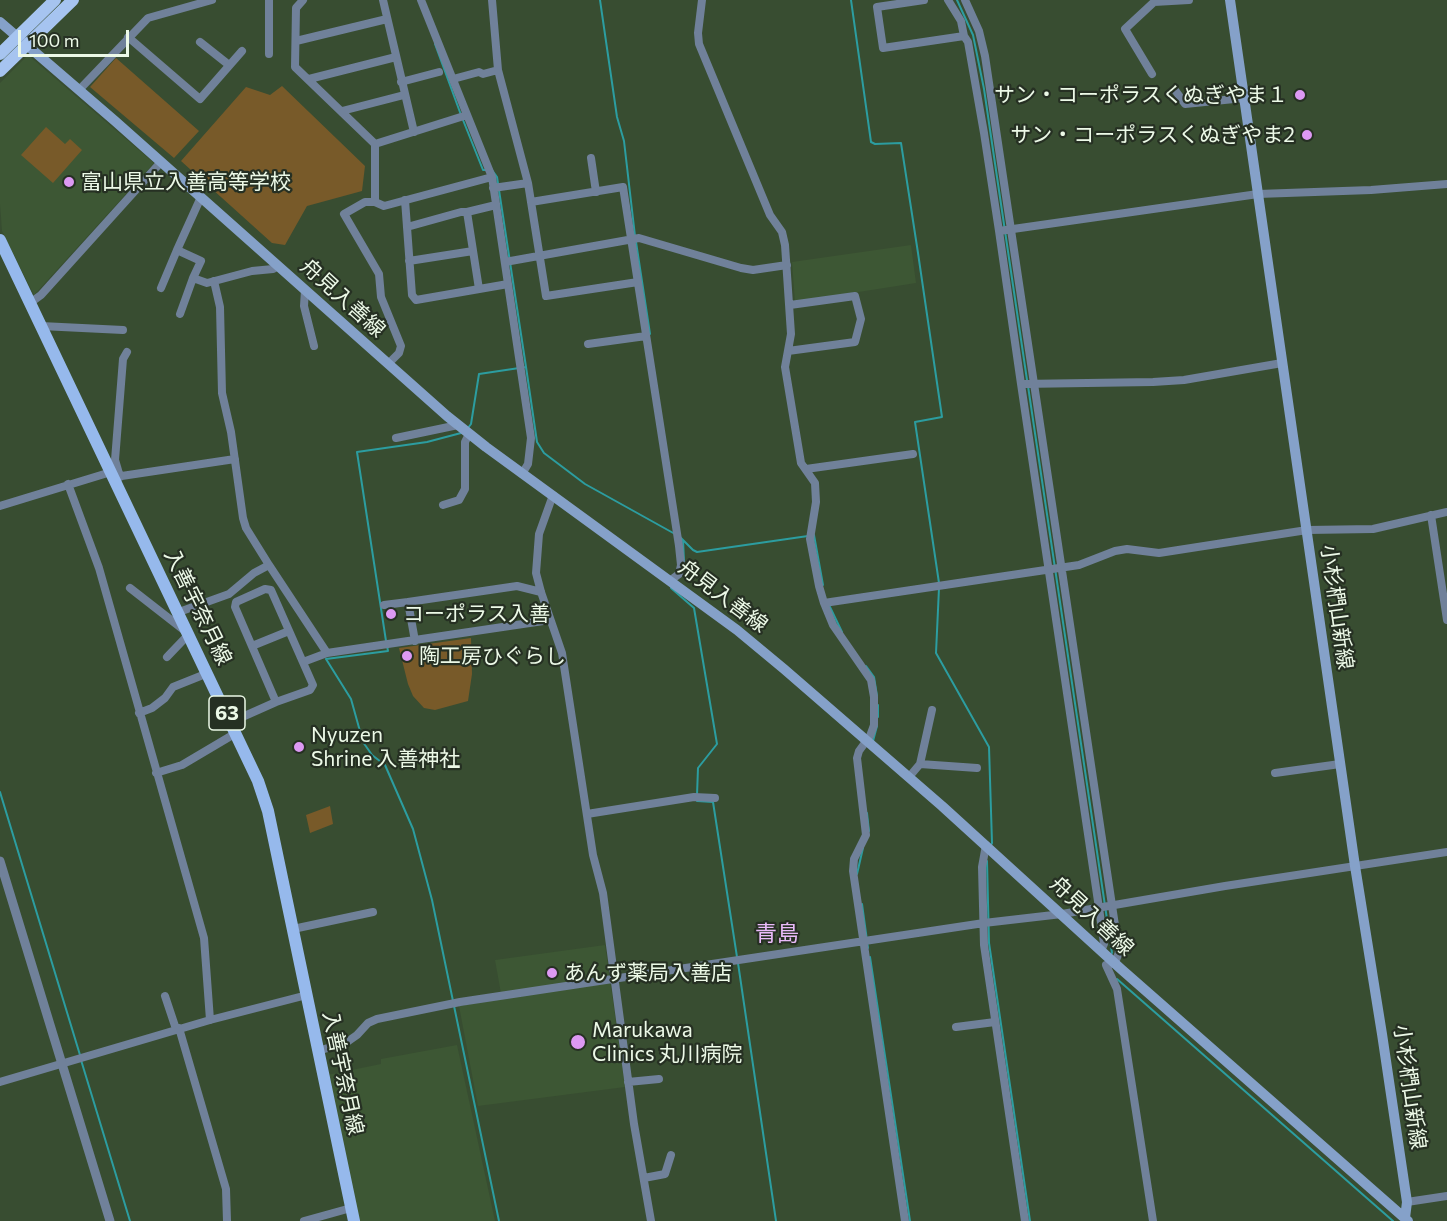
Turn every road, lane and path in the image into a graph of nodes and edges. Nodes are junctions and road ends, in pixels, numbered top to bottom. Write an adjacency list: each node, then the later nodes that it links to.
1 (55, 0): 22 (highway)
2 (73, 0): 22 (highway)
3 (172, 0): 17 (street)
4 (212, 0): 17 (street)
5 (269, 0): 27 (street)
6 (303, 0): 23 (street)
7 (383, 0): 18 (street)
8 (421, 0): 35 (street)
9 (492, 0): 30 (street)
10 (702, 0): 69 (street)
11 (924, 0): 16 (street)
12 (948, 0): 20 (street)
13 (965, 0): 60 (street)
14 (1189, 0): 33 (street)
15 (1230, 0): 40 (main road, 小杉椚山新線)
16 (876, 3): 20 (street)
17 (171, 11): 21 (street)
18 (387, 19): 23 (street); 28 (street)
19 (0, 22): 22 (main road, 舟見入善線)
20 (964, 36): 61 (street)
21 (128, 37): 29 (street); 37 (street)
22 (21, 41): 26 (highway); 31 (highway); 37 (main road, 舟見入善線)
23 (296, 41): 34 (street)
24 (200, 42): 29 (street)
25 (242, 51): 29 (street)
26 (0, 54)
27 (269, 54)
28 (396, 57): 34 (street); 36 (street)
29 (229, 66)
30 (498, 70): 35 (street); 48 (street)
31 (0, 71)
32 (439, 72): 36 (street)
33 (1152, 74)
34 (309, 79): 41 (street)
35 (453, 79): 42 (street)
36 (401, 82): 39 (street)
37 (79, 90): 46 (main road, 舟見入善線)
38 (1175, 90): 40 (street)
39 (404, 95): 41 (street); 43 (street)
40 (1244, 98): 52 (main road, 小杉椚山新線)
41 (342, 111): 44 (street)
42 (467, 115): 43 (street); 47 (street)
43 (414, 132): 44 (street)
44 (375, 144): 56 (street)
45 (591, 158): 51 (street)
46 (161, 162): 53 (main road, 舟見入善線); 78 (street)
47 (492, 177): 50 (street); 54 (street)
48 (528, 183): 50 (street); 55 (street)
49 (1447, 184): 52 (street)
50 (494, 188): 57 (street)
51 (596, 192): 55 (street); 62 (street)
52 (1258, 194): 60 (street); 88 (main road, 小杉椚山新線)
53 (201, 197): 64 (street); 70 (main road, 舟見入善線)
54 (405, 200): 56 (street); 59 (street)
55 (531, 201): 66 (street)
56 (375, 202): 89 (street)
57 (496, 205): 58 (street); 68 (street)
58 (467, 212): 59 (street); 65 (street)
59 (407, 227): 67 (street)
60 (1011, 230): 61 (street); 90 (street)
61 (999, 231): 91 (street)
62 (632, 240): 66 (street); 69 (street); 73 (street)
63 (1, 245): 78 (main road, 入善宇奈月線 / 63)
64 (177, 250): 71 (street); 75 (street)
65 (473, 251): 67 (street); 76 (street)
66 (540, 255): 68 (street); 73 (street)
67 (409, 261): 76 (street)
68 (505, 262): 74 (street)
69 (787, 265): 79 (street)
70 (278, 266): 72 (street); 77 (main road, 舟見入善線)
71 (193, 278): 72 (street); 80 (street)
72 (214, 281): 96 (street)
73 (638, 282): 83 (street)
74 (508, 284): 76 (street); 98 (street)
75 (161, 288)
76 (479, 289)
77 (305, 290): 85 (street); 89 (main road, 舟見入善線)
78 (30, 303): 81 (main road, 入善宇奈月線 / 63)
79 (790, 306): 86 (street); 86 (street)
80 (180, 314)
81 (41, 326): 82 (street); 99 (main road, 入善宇奈月線 / 63)
82 (123, 330)
83 (646, 336): 84 (street); 110 (street)
84 (588, 344)
85 (314, 345)
86 (788, 351): 97 (street)
87 (127, 352): 99 (street)
88 (1282, 363): 90 (street); 106 (main road, 小杉椚山新線)
89 (388, 364): 92 (main road, 舟見入善線)
90 (1034, 382): 91 (street); 108 (street)
91 (1021, 384): 109 (street)
92 (458, 425): 93 (main road, 舟見入善線); 94 (street)
93 (469, 434): 98 (main road, 舟見入善線); 102 (street)
94 (396, 438)
95 (913, 454): 97 (street)
96 (236, 459): 99 (street); 107 (street)
97 (806, 469): 114 (street)
98 (522, 474): 101 (main road, 舟見入善線)
99 (115, 475): 100 (street); 116 (main road, 入善宇奈月線 / 63)
100 (68, 484): 103 (street); 129 (street)
101 (553, 495): 110 (main road, 舟見入善線); 112 (street)
102 (443, 505)
103 (0, 506)
104 (1447, 512): 105 (street)
105 (1431, 515): 106 (street); 118 (street)
106 (1307, 530): 108 (street); 133 (main road, 小杉椚山新線)
107 (269, 565): 116 (street); 123 (street)
108 (1062, 568): 109 (street); 144 (street)
109 (1050, 569): 114 (street); 144 (street)
110 (670, 580): 131 (main road, 舟見入善線)
111 (130, 588): 120 (street)
112 (541, 592): 113 (street); 117 (street)
113 (408, 602): 115 (street); 121 (street)
114 (824, 603): 131 (street)
115 (384, 605)
116 (179, 612): 120 (main road, 入善宇奈月線 / 63)
117 (550, 620): 121 (street); 139 (street)
118 (1447, 620)
119 (289, 631): 122 (street); 122 (street); 125 (street)
120 (189, 634): 124 (street); 126 (main road, 入善宇奈月線 / 63)
121 (415, 641): 123 (street)
122 (252, 646): 127 (street)
123 (327, 653): 125 (street)
124 (167, 657)
125 (303, 663): 127 (street)
126 (208, 673): 129 (street); 130 (main road, 入善宇奈月線 / 63)
127 (276, 702): 130 (street)
128 (932, 710): 132 (street)
129 (139, 713): 135 (street)
130 (234, 728): 135 (street); 148 (main road, 入善宇奈月線 / 63)
131 (867, 741): 137 (main road, 舟見入善線); 149 (street)
132 (920, 764): 134 (street); 137 (street)
133 (1340, 764): 136 (street); 143 (main road, 小杉椚山新線)
134 (977, 768)
135 (156, 772): 155 (street)
136 (1275, 773)
137 (909, 777): 140 (main road, 舟見入善線)
138 (715, 798): 139 (street)
139 (587, 814): 152 (street)
140 (986, 845): 146 (main road, 舟見入善線); 147 (street)
141 (1447, 852): 143 (street)
142 (0, 861): 160 (street)
143 (1355, 866): 144 (street); 167 (main road, 小杉椚山新線)
144 (1106, 907): 146 (street); 150 (street); 151 (street)
145 (373, 912): 148 (street)
146 (1062, 914): 147 (street); 150 (main road, 舟見入善線)
147 (984, 922): 149 (street); 156 (street)
148 (293, 929): 153 (main road, 入善宇奈月線 / 63)
149 (864, 941): 152 (street); 175 (street)
150 (1101, 951): 151 (main road, 舟見入善線)
151 (1115, 963): 169 (main road, 舟見入善線); 177 (street)
152 (614, 978): 159 (street); 163 (street)
153 (307, 995): 155 (street); 159 (main road, 入善宇奈月線 / 63)
154 (165, 996): 158 (street)
155 (210, 1020): 158 (street)
156 (995, 1022): 157 (street); 176 (street)
157 (956, 1027)
158 (177, 1029): 160 (street); 171 (street)
159 (318, 1051): 168 (main road, 入善宇奈月線 / 63)
160 (62, 1063): 162 (street); 170 (street)
161 (659, 1079): 163 (street)
162 (0, 1082)
163 (628, 1082): 165 (street)
164 (670, 1155): 165 (street)
165 (644, 1178): 174 (street)
166 (1447, 1196): 167 (street)
167 (1407, 1202): 169 (main road, 小杉椚山新線)
168 (351, 1208): 172 (street); 173 (main road, 入善宇奈月線 / 63)
169 (1407, 1220)
170 (110, 1221)
171 (227, 1221)
172 (304, 1221)
173 (354, 1221)
174 (651, 1221)
175 (905, 1221)
176 (1025, 1221)
177 (1153, 1221)

